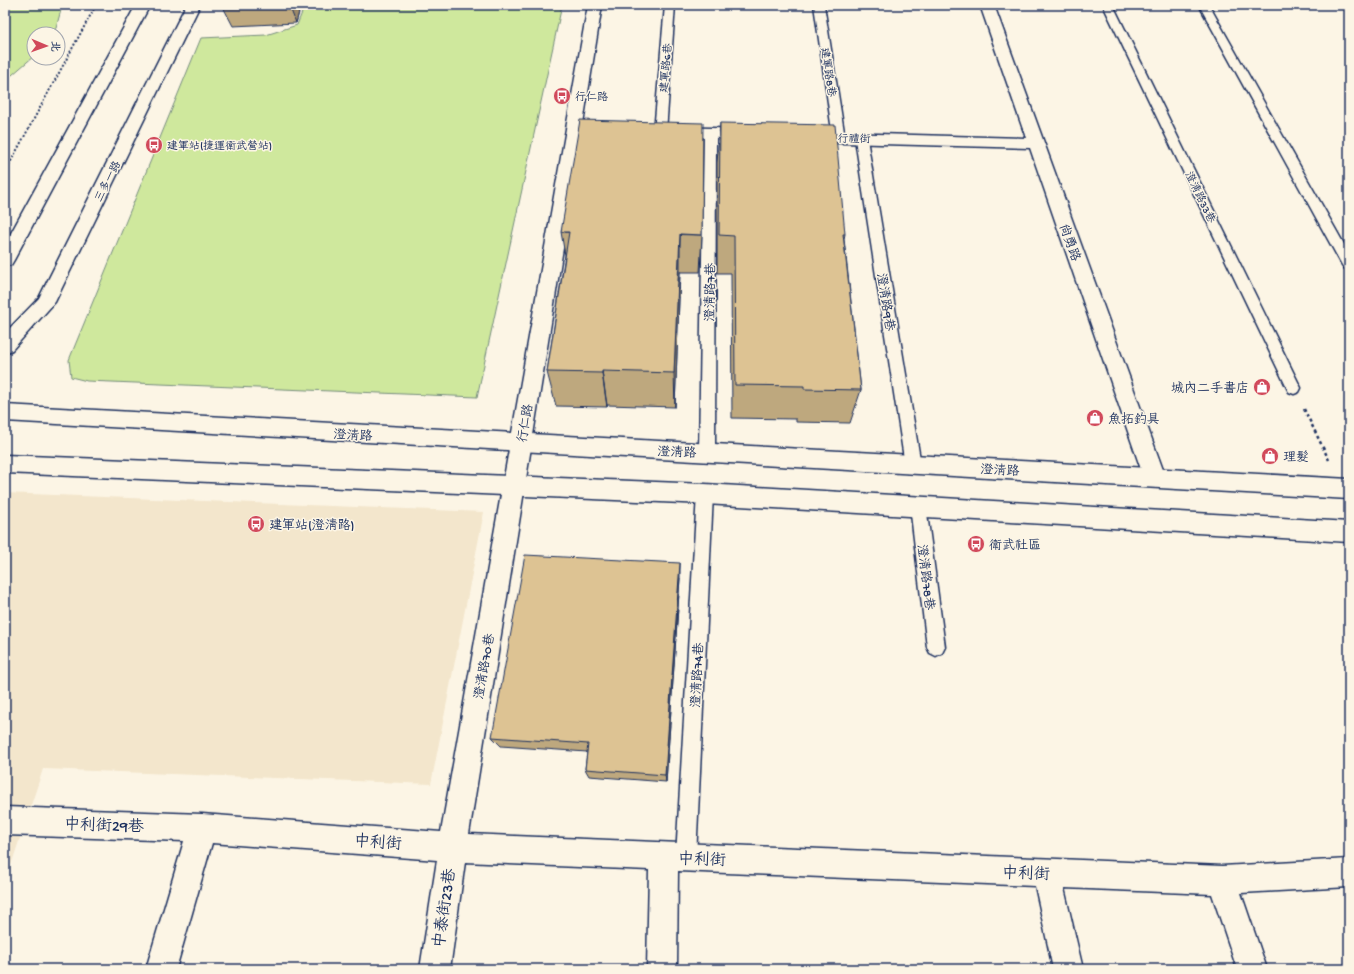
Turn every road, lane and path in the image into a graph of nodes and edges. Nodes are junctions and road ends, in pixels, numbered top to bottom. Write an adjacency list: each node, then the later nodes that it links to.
1 (96, 5): 17 (path)
2 (143, 5): 18 (street)
3 (595, 5): 23 (street, 行仁路)
4 (670, 5): 10 (lane, 建軍路6巷)
5 (819, 5): 14 (lane, 建軍路8巷)
6 (987, 5): 16 (street, 尚勇路)
7 (1108, 5): 21 (lane, 澄清路33巷)
8 (1204, 5): 19 (lane)
9 (192, 6): 20 (street, 三多一路)
10 (652, 132): 11 (street)
11 (710, 133): 12 (street); 24 (lane, 澄清路7巷)
12 (763, 135)
13 (793, 136): 14 (street, 行禮街)
14 (839, 138): 15 (street, 行禮街)
15 (861, 138): 16 (street, 行禮街); 26 (lane, 澄清路9巷)
16 (1036, 143): 27 (street, 尚勇路)
17 (5, 172)
18 (5, 260)
19 (1349, 265)
20 (5, 345)
21 (1294, 388): 29 (path)
22 (5, 413): 23 (street, 澄清路)
23 (520, 444): 24 (street, 澄清路); 28 (street, 行仁路)
24 (707, 452): 26 (street, 澄清路)
25 (5, 464): 28 (street)
26 (913, 465): 27 (street, 澄清路)
27 (1155, 478): 29 (street, 澄清路)
28 (514, 485): 30 (street); 36 (street, 澄清路70巷)
29 (1346, 489)
30 (705, 494): 31 (street); 37 (lane, 澄清路74巷)
31 (918, 506): 32 (street); 33 (lane, 澄清路78巷)
32 (1348, 534)
33 (936, 647)
34 (5, 821): 35 (street, 中利街29巷)
35 (202, 828): 36 (street, 中利街); 41 (street)
36 (452, 847): 37 (street, 中利街); 42 (street, 中泰街23巷)
37 (675, 857): 38 (street, 中利街); 43 (street)
38 (1046, 872): 40 (street, 中利街); 44 (street)
39 (1349, 873): 40 (street, 中利街)
40 (1222, 880): 45 (street)
41 (161, 969)
42 (435, 969)
43 (662, 969)
44 (1068, 969)
45 (1252, 969)

